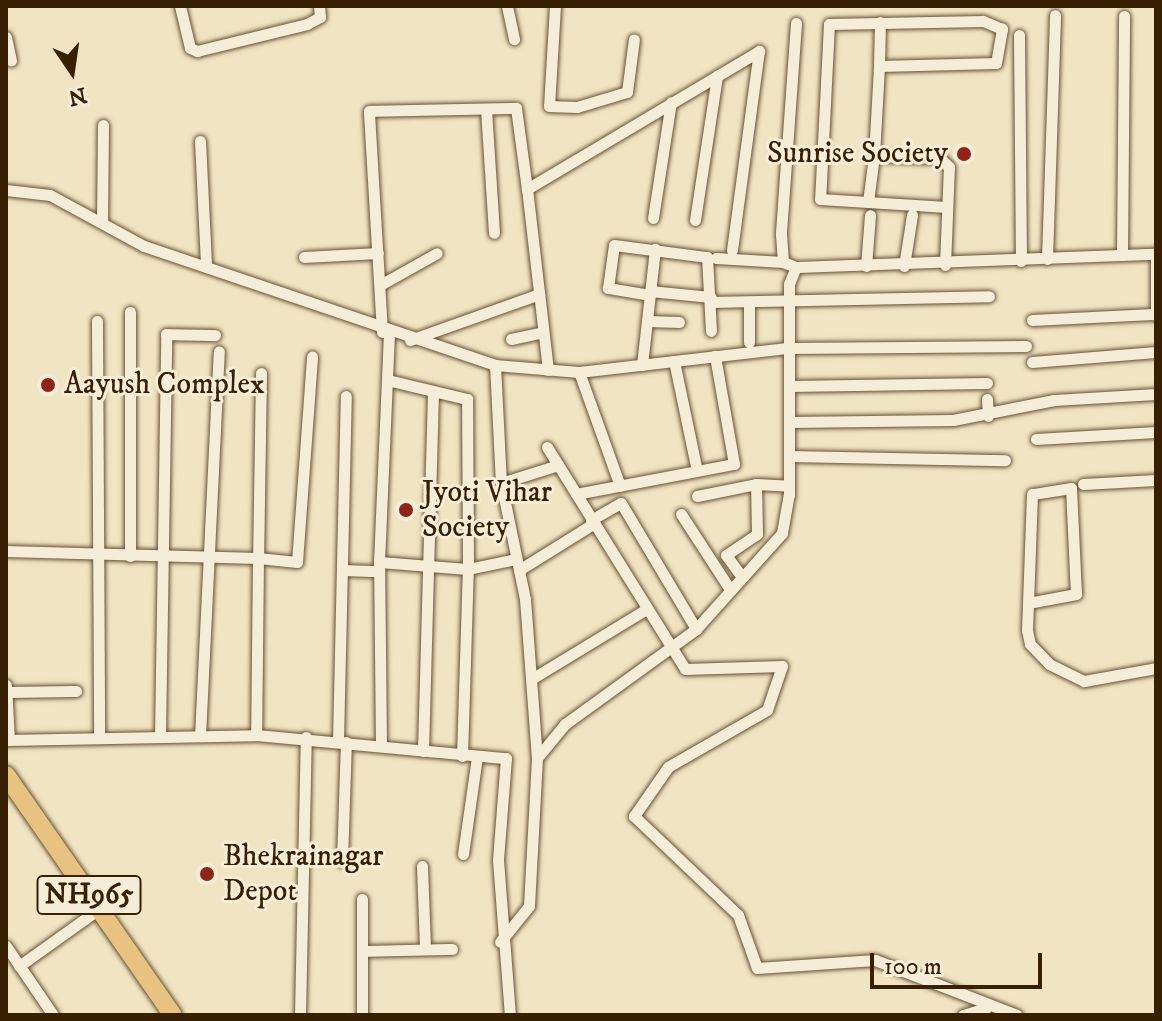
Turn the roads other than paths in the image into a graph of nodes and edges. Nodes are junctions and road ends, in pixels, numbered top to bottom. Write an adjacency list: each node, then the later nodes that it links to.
1 (180, 6): 2 (street)
2 (319, 6)
3 (507, 6): 11 (street)
4 (555, 6): 12 (street)
5 (1055, 15): 38 (street)
6 (1124, 16): 35 (street)
7 (880, 22): 14 (street); 14 (street); 24 (street)
8 (796, 23): 40 (street)
9 (1019, 35): 39 (street)
10 (6, 37): 13 (street)
11 (514, 39)
12 (634, 39)
13 (11, 60)
14 (879, 66): 20 (street)
15 (717, 76): 16 (street); 27 (street); 31 (street)
16 (671, 102): 21 (street); 26 (street)
17 (486, 109): 21 (street); 29 (street); 32 (street)
18 (103, 125): 28 (street)
19 (200, 141): 41 (street)
20 (874, 156): 23 (street); 24 (street)
21 (527, 189): 48 (street)
22 (6, 190): 28 (street)
23 (947, 207): 24 (street); 42 (street)
24 (869, 208): 43 (street)
25 (912, 215): 44 (street)
26 (653, 218)
27 (695, 220)
28 (102, 223): 41 (street)
29 (494, 233)
30 (655, 249): 47 (street); 47 (street); 50 (street)
31 (732, 250)
32 (378, 253): 36 (street); 46 (street)
33 (437, 253): 46 (street)
34 (1156, 254): 35 (street); 54 (street)
35 (1122, 255): 38 (street)
36 (304, 257)
37 (716, 258): 40 (street)
38 (1047, 259): 39 (street)
39 (1021, 261): 42 (street)
40 (783, 262): 45 (street)
41 (206, 265): 61 (street)
42 (945, 265): 44 (street)
43 (866, 266): 44 (street); 45 (street)
44 (904, 266)
45 (796, 267): 52 (street)
46 (380, 285): 61 (street)
47 (650, 293): 50 (street); 57 (street)
48 (539, 294): 60 (street); 64 (street)
49 (989, 296): 52 (street)
50 (710, 300): 51 (street); 59 (street)
51 (749, 303): 52 (street); 65 (street)
52 (788, 305): 67 (street)
53 (130, 312): 107 (street)
54 (1156, 314): 55 (street)
55 (1032, 320)
56 (97, 321): 106 (street)
57 (647, 321): 58 (street); 75 (street)
58 (679, 322)
59 (711, 331)
60 (543, 332): 63 (street); 76 (street)
61 (386, 333): 64 (street); 79 (street)
62 (215, 335): 108 (street)
63 (511, 339)
64 (409, 341): 74 (street)
65 (749, 342)
66 (1026, 346): 67 (street)
67 (787, 348): 70 (street); 81 (street)
68 (219, 351): 109 (street)
69 (1156, 352): 73 (street)
70 (715, 356): 72 (street); 94 (street)
71 (312, 357): 110 (street)
72 (674, 361): 75 (street); 94 (street)
73 (1032, 362)
74 (495, 365): 76 (street); 96 (street)
75 (642, 365): 77 (street)
76 (548, 370): 77 (street)
77 (579, 372): 99 (street)
78 (261, 373): 110 (street)
79 (388, 380): 82 (street); 112 (street)
80 (987, 383): 81 (street)
81 (789, 386): 87 (street)
82 (433, 392): 113 (street); 114 (street)
83 (1156, 394): 86 (street)
84 (346, 396): 115 (street)
85 (987, 399): 86 (street)
86 (988, 416): 87 (street)
87 (789, 422): 91 (street)
88 (1156, 432): 89 (street)
89 (1036, 439)
90 (547, 447): 93 (street)
91 (789, 456): 92 (street); 100 (street)
92 (1005, 460)
93 (558, 465): 96 (street); 101 (street)
94 (697, 471): 99 (street)
95 (1156, 480): 98 (street)
96 (501, 483): 111 (street)
97 (756, 484): 100 (street); 102 (street); 116 (street)
98 (1083, 484)
99 (620, 486): 101 (street)
100 (789, 486): 116 (street)
101 (576, 494): 104 (street)
102 (697, 496)
103 (681, 514): 117 (street)
104 (592, 522): 111 (street); 119 (street); 120 (street)
105 (6, 551): 106 (street)
106 (95, 553): 107 (street); 130 (street)
107 (130, 556): 108 (street)
108 (165, 556): 109 (street); 128 (street)
109 (210, 557): 110 (street); 129 (street)
110 (258, 558): 127 (street)
111 (518, 565): 114 (street); 123 (street)
112 (379, 567): 113 (street); 115 (street); 134 (street)
113 (426, 567): 114 (street); 135 (street)
114 (468, 569): 136 (street)
115 (342, 570): 133 (street)
116 (742, 577): 117 (street)
117 (729, 588): 120 (street)
118 (1028, 603): 118 (street); 122 (street)
119 (643, 611): 121 (street); 123 (street)
120 (696, 629): 121 (street)
121 (668, 645): 138 (street); 151 (street)
122 (1156, 668)
123 (533, 678): 138 (street)
124 (6, 685): 126 (street)
125 (76, 691): 126 (street)
126 (6, 692): 132 (street)
127 (256, 735): 129 (street); 131 (street)
128 (160, 736): 129 (street); 130 (street)
129 (200, 736)
130 (99, 737): 132 (street)
131 (306, 737): 133 (street); 154 (street)
132 (8, 740)
133 (342, 742): 134 (street); 141 (street)
134 (381, 746): 135 (street)
135 (423, 751): 136 (street)
136 (462, 756): 137 (street)
137 (477, 757): 140 (street); 145 (street)
138 (537, 758): 145 (street)
139 (6, 775): 144 (highway, NH965)
140 (463, 854)
141 (342, 861)
142 (422, 866): 147 (street)
143 (362, 899): 149 (street)
144 (99, 909): 150 (street); 153 (highway, NH965)
145 (500, 942): 156 (street)
146 (6, 946): 150 (street)
147 (425, 949): 148 (street); 149 (street)
148 (452, 949)
149 (362, 951): 155 (street)
150 (19, 966): 152 (street)
151 (986, 1008): 157 (street); 158 (street)
152 (53, 1015)
153 (173, 1015)
154 (300, 1015)
155 (362, 1015)
156 (510, 1015)
157 (963, 1015)
158 (1017, 1015)

